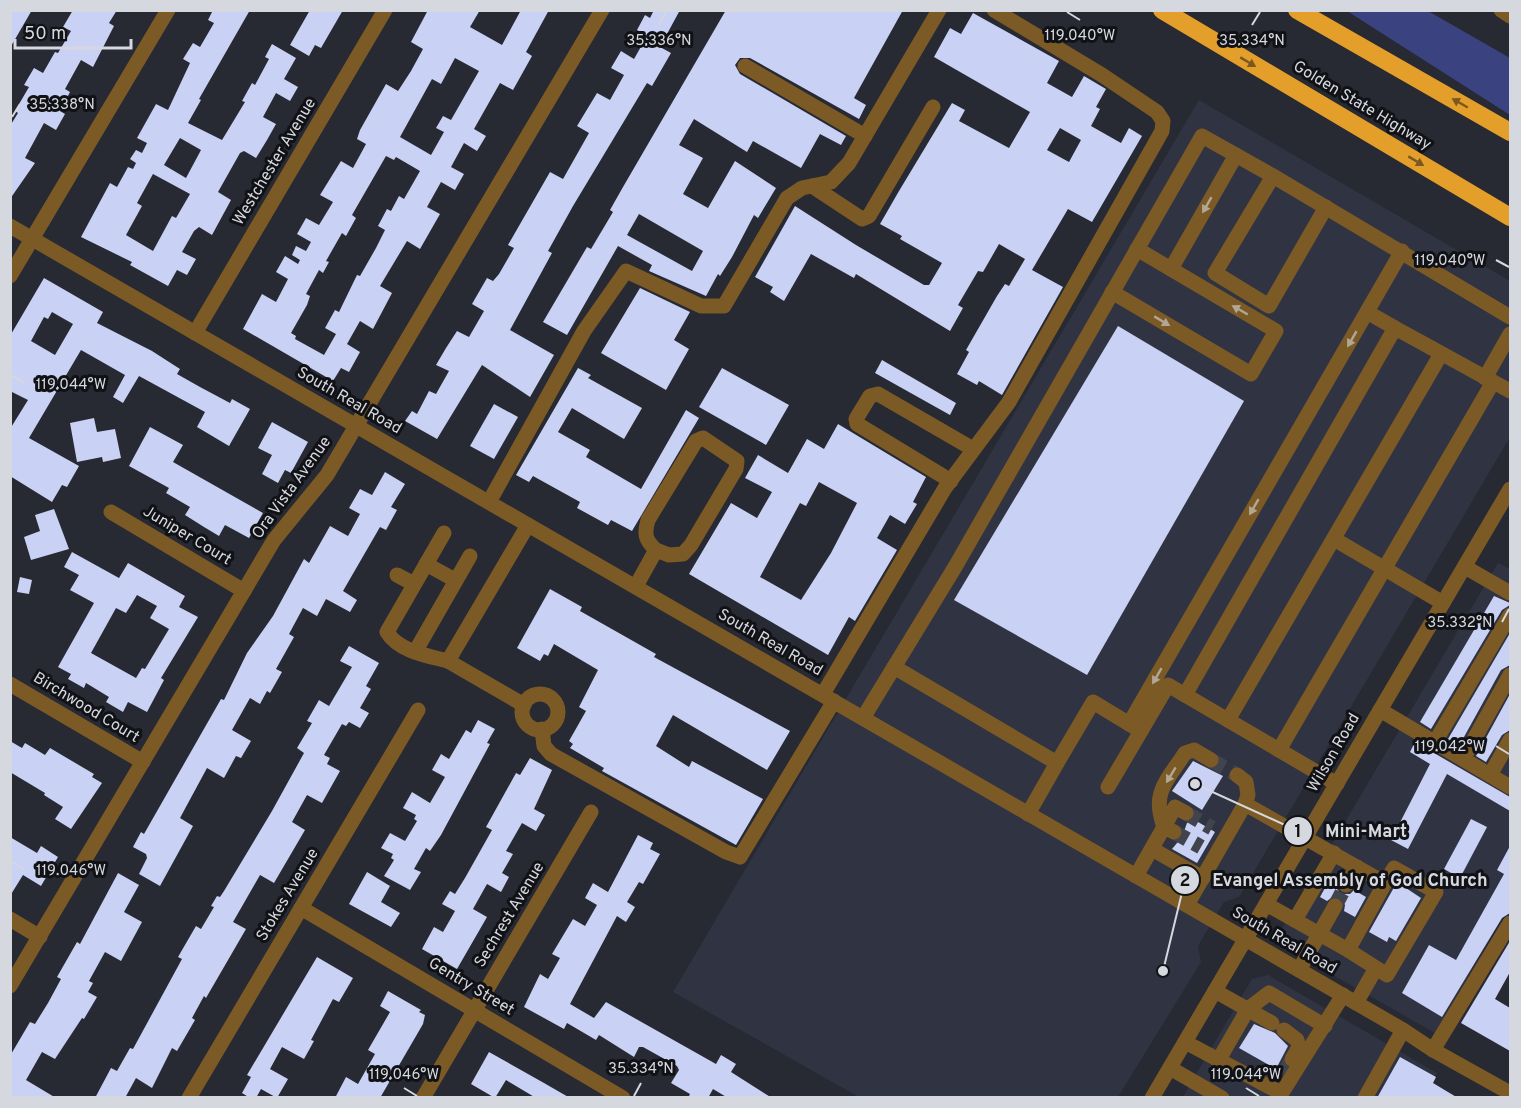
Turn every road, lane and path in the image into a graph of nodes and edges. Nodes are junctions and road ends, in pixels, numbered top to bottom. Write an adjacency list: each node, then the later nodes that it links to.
1 (168, 10): 20 (street)
2 (386, 10): 29 (street, Westchester Avenue)
3 (602, 10): 34 (street, Ora Vista Avenue)
4 (939, 10): 13 (street)
5 (993, 10): 35 (street)
6 (1162, 10): 18 (highway, Golden State Highway, one-way to 18)
7 (1297, 10): 12 (highway, one-way to 7)
8 (1502, 10): 9 (street)
9 (1510, 16)
10 (745, 66): 13 (street)
11 (933, 107): 16 (street)
12 (1510, 132)
13 (865, 136): 16 (street)
14 (1236, 154): 15 (street); 21 (street); 23 (street, one-way to 23)
15 (1273, 176): 17 (street); 17 (street)
16 (812, 186): 38 (street)
17 (1326, 207): 22 (street)
18 (1510, 217)
19 (10, 226): 20 (street, South Real Road)
20 (33, 239): 24 (street); 29 (street, South Real Road)
21 (1137, 249): 23 (street); 25 (street)
22 (1402, 252): 26 (street); 27 (street)
23 (1171, 269): 25 (street, one-way to 23)
24 (10, 276)
25 (1112, 292): 58 (street)
26 (1367, 312): 28 (street); 68 (street, one-way to 68)
27 (1510, 317)
28 (1395, 328): 31 (street); 61 (street)
29 (195, 333): 34 (street, South Real Road)
30 (1510, 334): 32 (street)
31 (1441, 354): 32 (street); 42 (street)
32 (1489, 380): 33 (street); 47 (street)
33 (1510, 392)
34 (357, 426): 38 (street, South Real Road); 52 (street, Ora Vista Avenue)
35 (973, 449): 36 (street); 36 (street)
36 (951, 481): 62 (street)
37 (1510, 489): 46 (street, Wilson Road)
38 (489, 502): 40 (street, South Real Road)
39 (111, 512): 52 (street, Juniper Court)
40 (528, 525): 51 (street, South Real Road); 57 (street)
41 (444, 533): 45 (street)
42 (1334, 539): 47 (street); 67 (street)
43 (656, 550): 43 (street); 51 (street)
44 (470, 556): 49 (street)
45 (426, 564): 49 (street); 50 (street)
46 (1465, 567): 53 (street); 54 (street, Wilson Road)
47 (1384, 569): 54 (street); 72 (street)
48 (397, 574): 50 (street)
49 (455, 580): 56 (street)
50 (414, 584): 56 (street)
51 (636, 586): 62 (street, South Real Road)
52 (244, 591): 75 (street, Ora Vista Avenue)
53 (1510, 593)
54 (1443, 603): 65 (street, Wilson Road)
55 (1510, 615): 71 (street)
56 (415, 652): 57 (street)
57 (448, 660): 63 (street)
58 (894, 667): 66 (street); 76 (street)
59 (1510, 675): 73 (street)
60 (10, 684): 75 (street, Birchwood Court)
61 (1185, 695): 67 (street); 68 (street)
62 (828, 697): 66 (street, South Real Road); 69 (street)
63 (524, 705): 69 (street); 69 (street)
64 (418, 710): 102 (street, Stokes Avenue)
65 (1380, 710): 71 (street); 79 (street, Wilson Road)
66 (863, 718): 85 (street, South Real Road)
67 (1228, 720): 72 (street)
68 (1135, 728): 76 (street); 80 (street)
69 (542, 729)
70 (1510, 740): 78 (street)
71 (1435, 742): 73 (street)
72 (1279, 750): 79 (street)
73 (1462, 759): 78 (street)
74 (1211, 760): 87 (street, one-way to 87)
75 (143, 762): 107 (street, Ora Vista Avenue)
76 (1057, 764): 85 (street)
77 (1237, 775): 82 (street)
78 (1490, 775): 81 (street)
79 (1337, 784): 89 (street, Wilson Road)
80 (1107, 787)
81 (1510, 787)
82 (1245, 804): 88 (street); 89 (street)
83 (591, 812): 116 (street, Sechrest Avenue)
84 (1186, 813): 87 (street)
85 (1028, 814): 95 (street, South Real Road)
86 (1212, 828): 88 (street)
87 (1169, 829): 91 (street)
88 (1226, 837): 93 (street)
89 (1305, 837): 92 (street); 99 (street, Wilson Road)
90 (1201, 847): 93 (street)
91 (1152, 849): 95 (street); 96 (street)
92 (1334, 854): 94 (street); 104 (street)
93 (1215, 855): 96 (street)
94 (1357, 867): 97 (street); 98 (street)
95 (1136, 876): 100 (street, South Real Road)
96 (1203, 878): 100 (street)
97 (1384, 883): 109 (street); 110 (street)
98 (1346, 885)
99 (1266, 904): 104 (street); 108 (street, Wilson Road)
100 (1187, 905): 108 (street, South Real Road)
101 (1335, 906): 106 (street)
102 (301, 908): 116 (street, Gentry Street); 127 (street, Stokes Avenue)
103 (10, 919): 107 (street)
104 (1294, 920): 106 (street)
105 (1510, 923): 120 (street)
106 (1319, 934): 109 (street); 111 (street)
107 (40, 937): 112 (street, Ora Vista Avenue)
108 (1245, 939): 111 (street, South Real Road); 113 (street, Wilson Road)
109 (1348, 950): 110 (street)
110 (1376, 968): 114 (street)
111 (1299, 970): 114 (street, South Real Road)
112 (10, 986)
113 (1215, 991): 115 (street); 119 (street, Wilson Road)
114 (1349, 999): 117 (street); 118 (street, South Real Road)
115 (1248, 1009): 117 (street); 121 (street); 122 (street)
116 (474, 1010): 128 (street, Sechrest Avenue); 129 (street, Gentry Street)
117 (1325, 1026): 125 (street)
118 (1403, 1030): 120 (street, South Real Road); 132 (street)
119 (1185, 1042): 122 (street); 123 (street, Wilson Road)
120 (1433, 1050): 126 (street, South Real Road)
121 (1292, 1059)
122 (1218, 1061): 125 (street)
123 (1170, 1068): 130 (street, Wilson Road); 131 (street)
124 (1283, 1075): 125 (street)
125 (1274, 1090)
126 (1510, 1093)
127 (189, 1098)
128 (423, 1098)
129 (623, 1098)
130 (1152, 1098)
131 (1222, 1098)
132 (1365, 1098)

